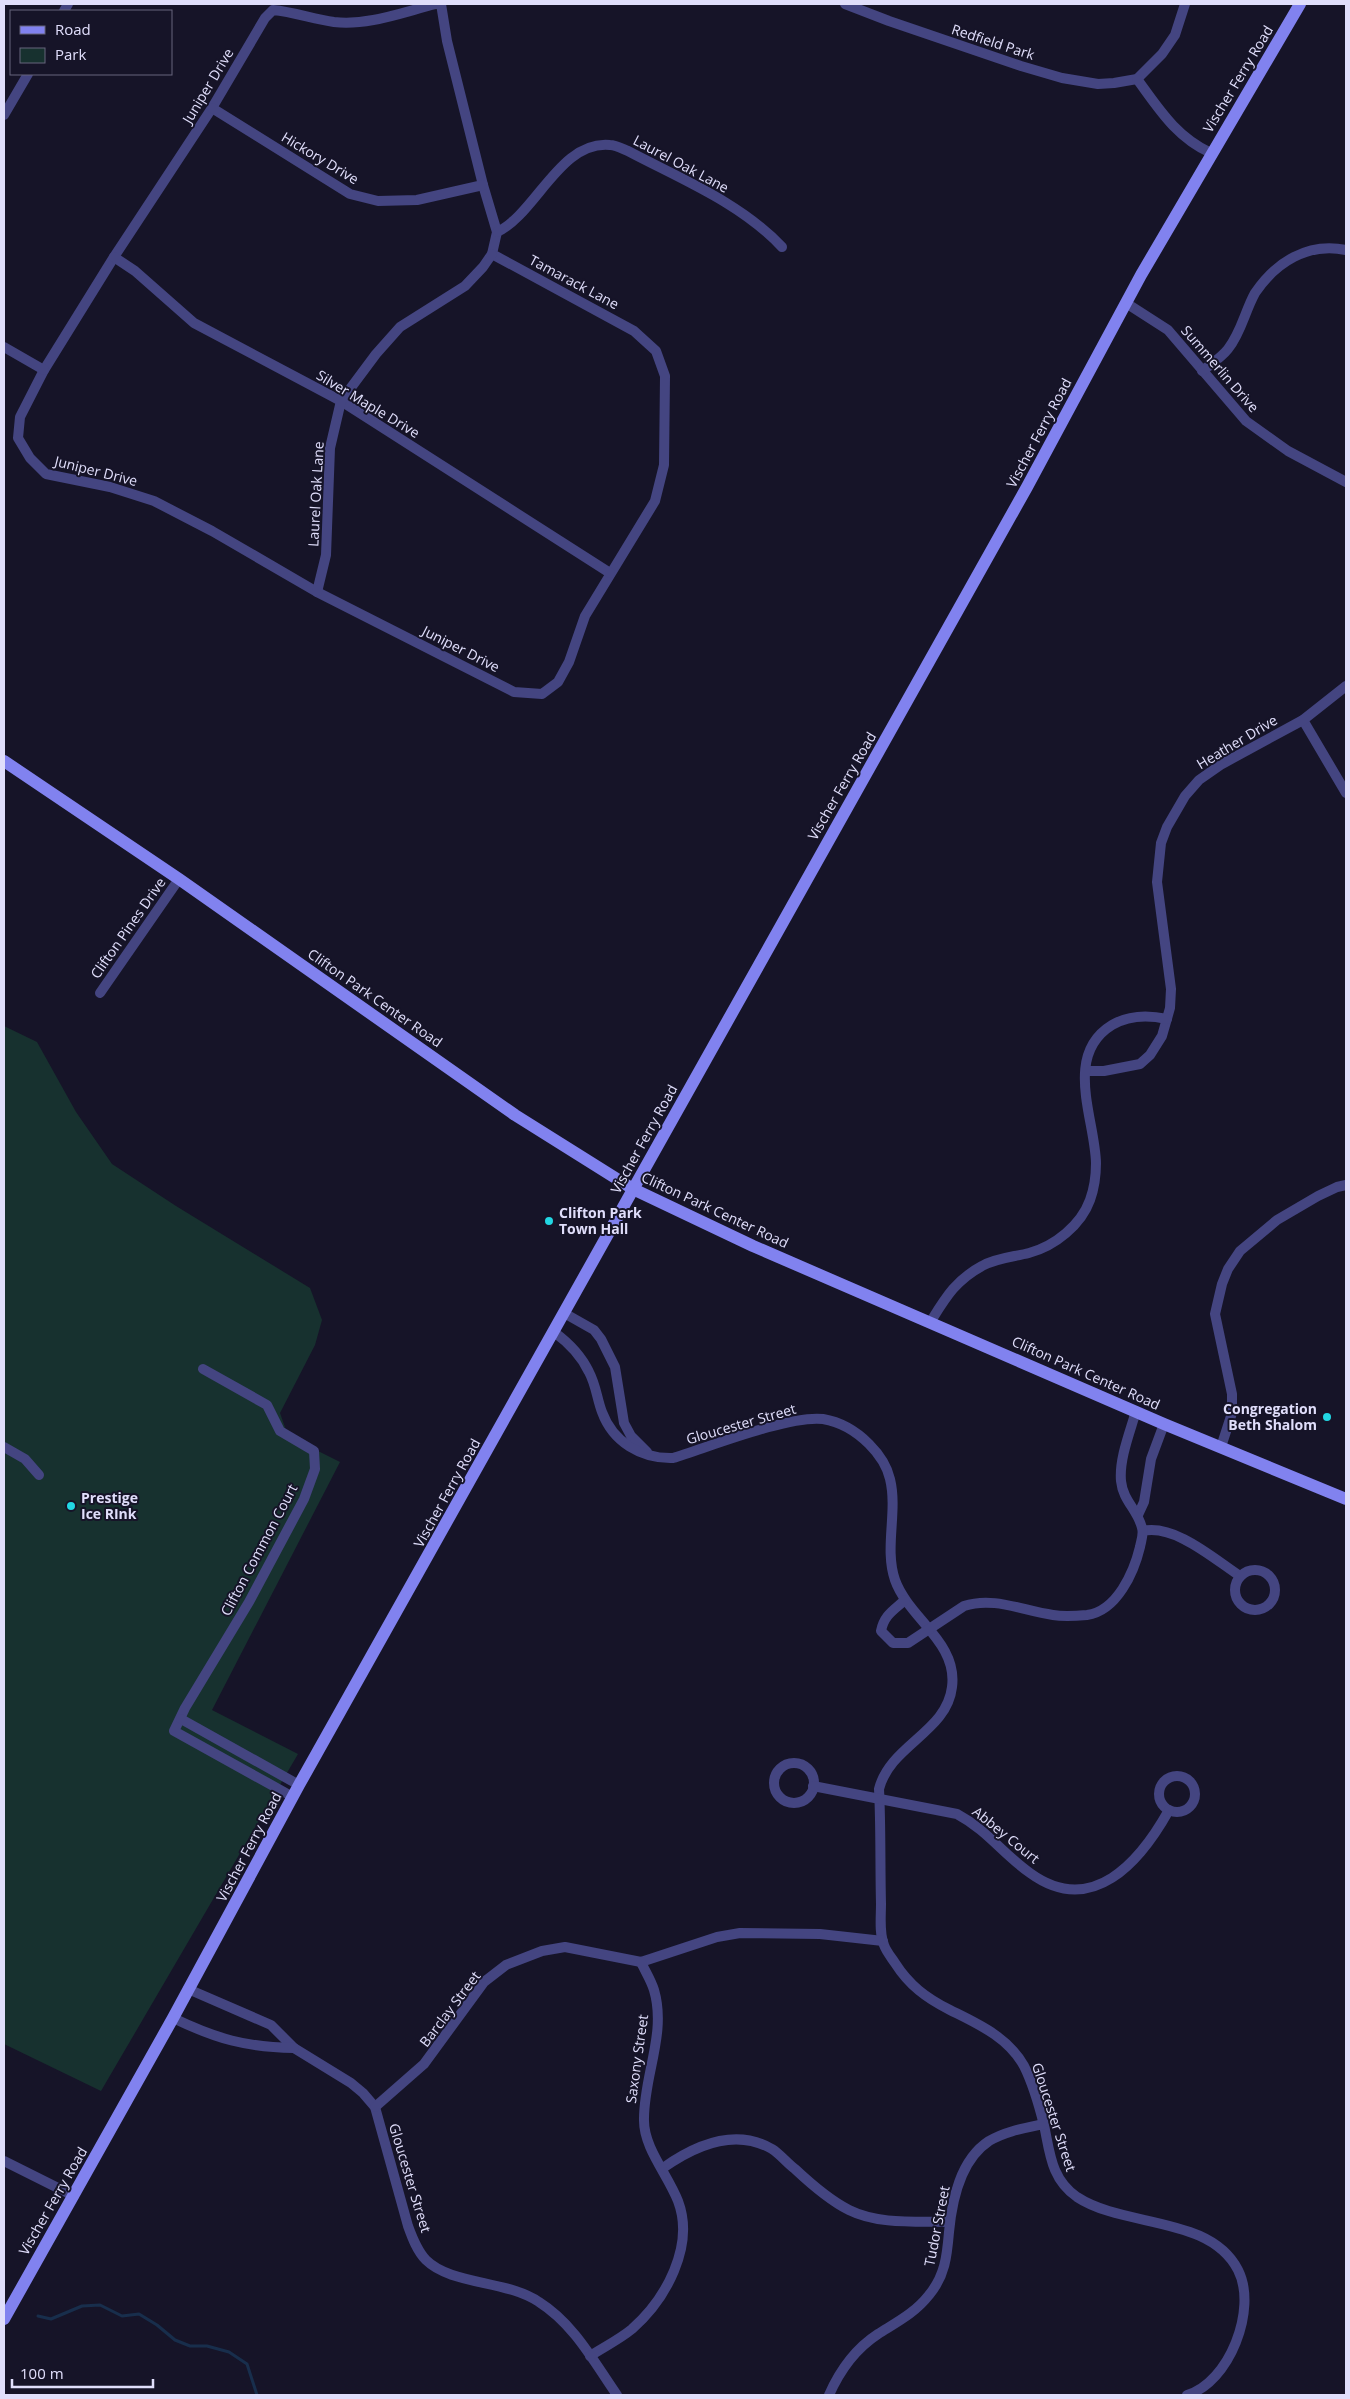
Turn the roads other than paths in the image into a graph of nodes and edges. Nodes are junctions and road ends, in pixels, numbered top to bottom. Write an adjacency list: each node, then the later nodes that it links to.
1 (436, 4): 8 (street, Juniper Drive)
2 (441, 4): 11 (street)
3 (845, 4): 7 (street, Redfield Park)
4 (1185, 4): 7 (street)
5 (1300, 4): 10 (street, Vischer Ferry Road)
6 (27, 75): 9 (street)
7 (1137, 78): 10 (street)
8 (212, 108): 11 (street, Hickory Drive); 16 (street, Juniper Drive)
9 (4, 115)
10 (1211, 153): 17 (street, Vischer Ferry Road)
11 (483, 186): 12 (street)
12 (497, 232): 13 (street, Laurel Oak Lane); 15 (street)
13 (782, 247)
14 (1346, 250): 20 (street)
15 (492, 254): 21 (street, Laurel Oak Lane); 23 (street, Tamarack Lane)
16 (114, 257): 19 (street, Juniper Drive); 21 (street, Silver Maple Drive)
17 (1126, 303): 20 (street, Summerlin Drive); 34 (street, Vischer Ferry Road)
18 (4, 347): 19 (street)
19 (44, 370): 24 (street, Juniper Drive)
20 (1202, 371): 22 (street, Summerlin Drive)
21 (340, 401): 23 (street, Silver Maple Drive); 24 (street, Laurel Oak Lane)
22 (1346, 482)
23 (610, 573): 24 (street, Juniper Drive)
24 (317, 592)
25 (1346, 686): 26 (street, Heather Drive)
26 (1302, 720): 28 (street); 31 (street, Heather Drive)
27 (4, 762): 29 (street, Clifton Park Center Road)
28 (1346, 793)
29 (178, 878): 30 (street, Clifton Pines Drive); 34 (street, Clifton Park Center Road)
30 (100, 993)
31 (1167, 1018): 32 (street, Heather Drive); 32 (street)
32 (1086, 1071): 36 (street)
33 (1346, 1185): 41 (street)
34 (633, 1190): 35 (street, Vischer Ferry Road); 36 (street, Clifton Park Center Road)
35 (564, 1313): 37 (street, Vischer Ferry Road); 43 (street)
36 (931, 1321): 39 (street, Clifton Park Center Road)
37 (554, 1332): 43 (street, Gloucester Street); 52 (street, Vischer Ferry Road)
38 (203, 1369): 51 (street, Clifton Common Court)
39 (1136, 1411): 40 (street, Clifton Park Center Road); 46 (street)
40 (1164, 1424): 41 (street, Clifton Park Center Road); 46 (street)
41 (1221, 1447): 45 (street, Clifton Park Center Road)
42 (4, 1448): 44 (street)
43 (650, 1455): 49 (street, Gloucester Street)
44 (39, 1475)
45 (1346, 1500)
46 (1138, 1515): 47 (street)
47 (1143, 1531): 48 (street); 50 (street)
48 (1240, 1576)
49 (905, 1600): 50 (street, Gloucester Street); 50 (street)
50 (930, 1629): 55 (street, Gloucester Street)
51 (180, 1719): 52 (street); 54 (street, Clifton Common Court)
52 (299, 1785): 54 (street, Vischer Ferry Road)
53 (813, 1786): 55 (street, Abbey Court)
54 (293, 1797): 59 (street, Vischer Ferry Road)
55 (880, 1798): 56 (street, Abbey Court); 57 (street, Gloucester Street)
56 (1169, 1810)
57 (883, 1941): 58 (street, Barclay Street); 63 (street, Gloucester Street)
58 (641, 1962): 62 (street, Barclay Street); 65 (street, Saxony Street)
59 (188, 1989): 60 (street, Vischer Ferry Road); 61 (street, Gloucester Street)
60 (173, 2018): 61 (street); 66 (street, Vischer Ferry Road)
61 (294, 2048): 62 (street, Gloucester Street)
62 (374, 2108): 69 (street, Gloucester Street)
63 (1044, 2124): 67 (street, Tudor Street); 72 (street, Gloucester Street)
64 (4, 2161): 66 (street)
65 (663, 2168): 67 (street); 69 (street, Saxony Street)
66 (74, 2196): 68 (street, Vischer Ferry Road)
67 (950, 2222): 71 (street, Tudor Street)
68 (4, 2319)
69 (590, 2356): 70 (street, Gloucester Street)
70 (617, 2395)
71 (829, 2395)
72 (1187, 2395)

